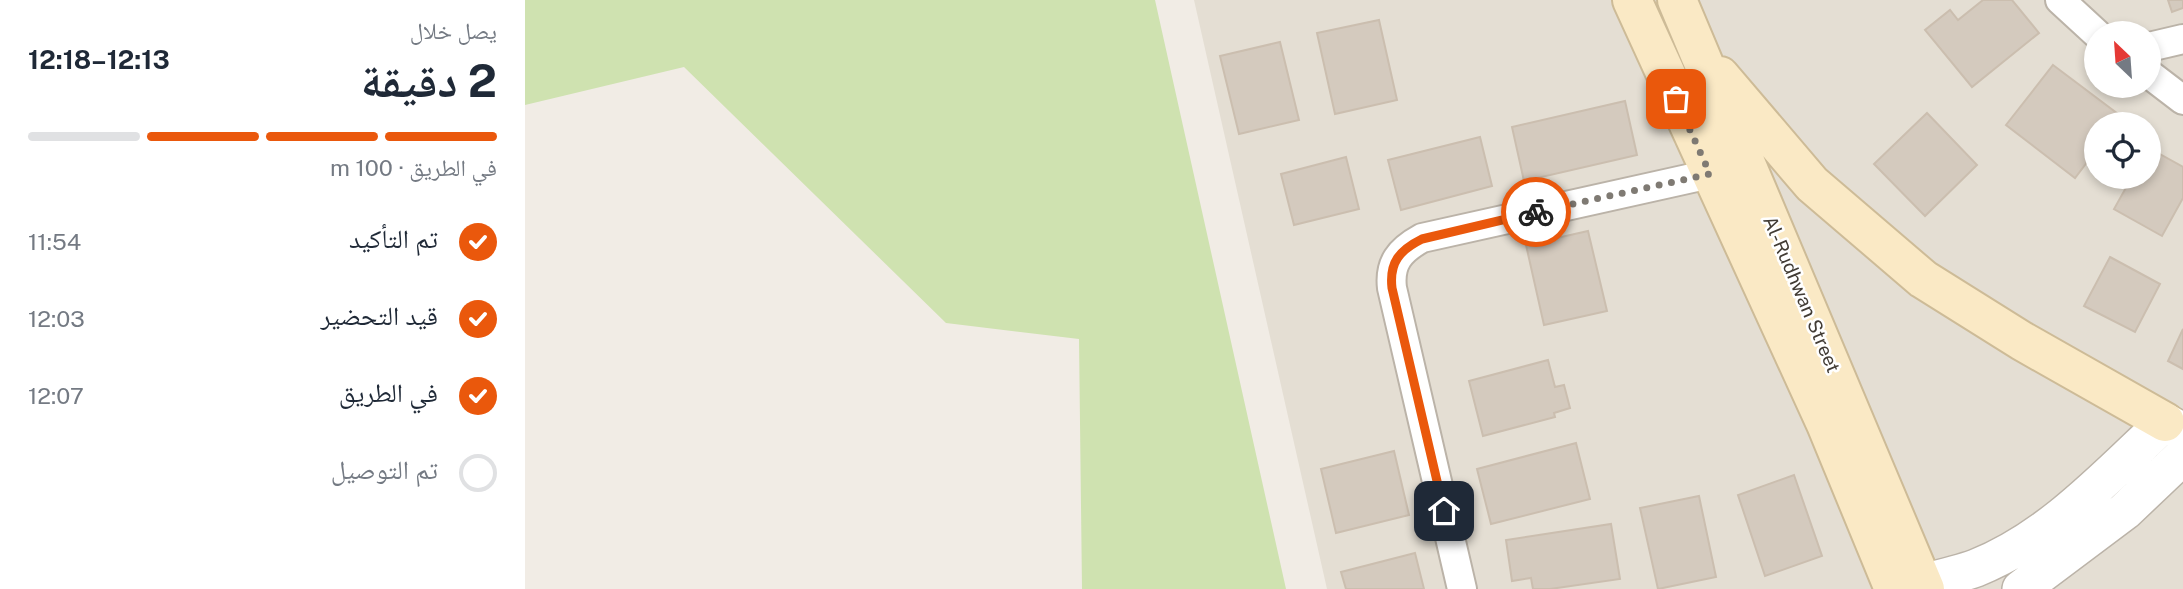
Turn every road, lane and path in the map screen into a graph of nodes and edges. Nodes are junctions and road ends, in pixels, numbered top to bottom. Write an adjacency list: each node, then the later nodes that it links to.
1 (1632, 0): 10 (main road, Al-Rudhwan Street)
2 (1677, 0): 7 (main road, Al-Rudhwan Street)
3 (2060, 0): 4 (street)
4 (2084, 22)
5 (2183, 39): 6 (street)
6 (2161, 44)
7 (1696, 49): 11 (main road); 13 (main road, Al-Rudhwan Street)
8 (2161, 83): 9 (street)
9 (2183, 100)
10 (1710, 174): 13 (main road, Al-Rudhwan Street); 14 (street)
11 (2172, 448): 12 (street)
12 (2062, 537): 13 (street); 15 (street)
13 (1910, 587)
14 (1462, 589)
15 (2021, 589)

